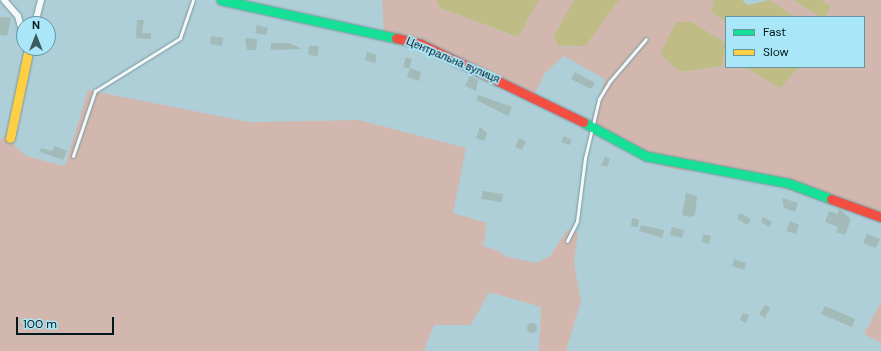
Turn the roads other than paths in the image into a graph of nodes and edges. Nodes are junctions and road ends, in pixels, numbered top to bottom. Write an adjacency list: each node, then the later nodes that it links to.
1 (4, 0): 5 (street)
2 (41, 0): 6 (street)
3 (193, 0): 11 (lane)
4 (221, 0): 9 (main road, Центральна вулиця)
5 (18, 16)
6 (37, 16)
7 (646, 39): 9 (lane)
8 (27, 56): 10 (main road)
9 (592, 128): 12 (main road, Центральна вулиця); 13 (lane)
10 (10, 138)
11 (73, 156)
12 (881, 217)
13 (567, 241)

